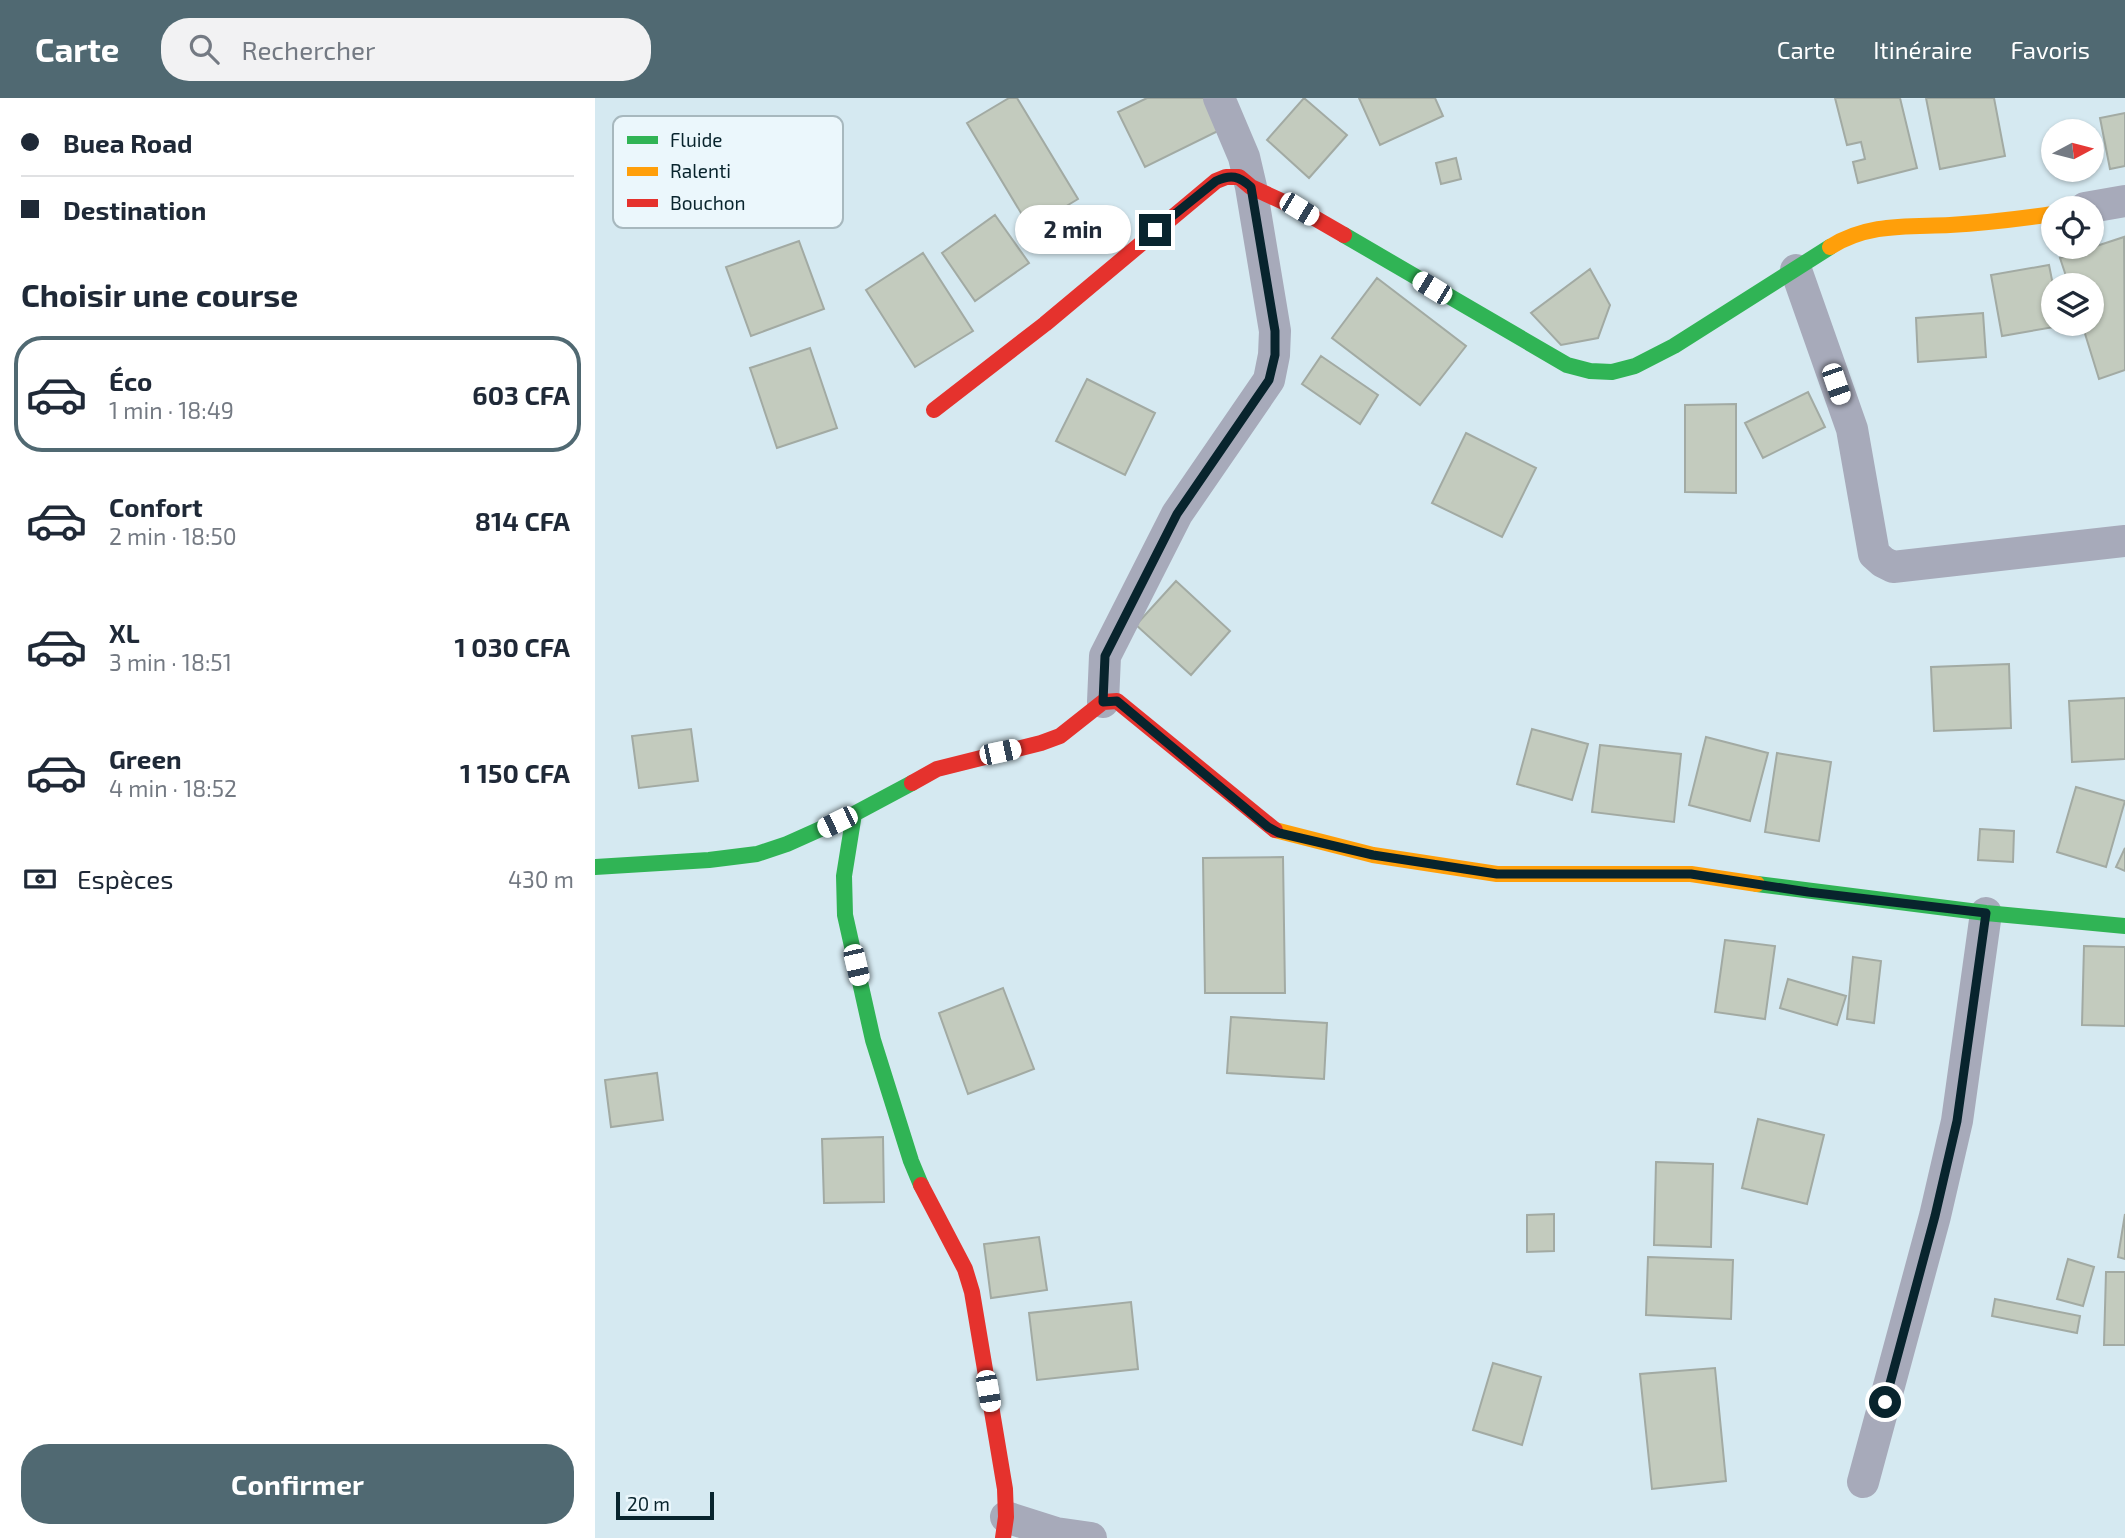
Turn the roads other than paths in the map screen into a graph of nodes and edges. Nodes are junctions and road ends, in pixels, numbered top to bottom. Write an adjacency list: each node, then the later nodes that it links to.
1 (1219, 98): 2 (street)
2 (1251, 187): 6 (street); 7 (street); 9 (street)
3 (2125, 201): 4 (street)
4 (2104, 205)
5 (2041, 216): 6 (street)
6 (1796, 270): 8 (street)
7 (934, 410)
8 (2125, 541)
9 (1103, 702): 10 (street); 12 (street)
10 (854, 814): 11 (street); 15 (street)
11 (595, 867)
12 (1986, 913): 13 (street); 14 (street)
13 (2125, 926)
14 (1863, 1482)
15 (1005, 1528): 16 (street)
16 (1091, 1538)

